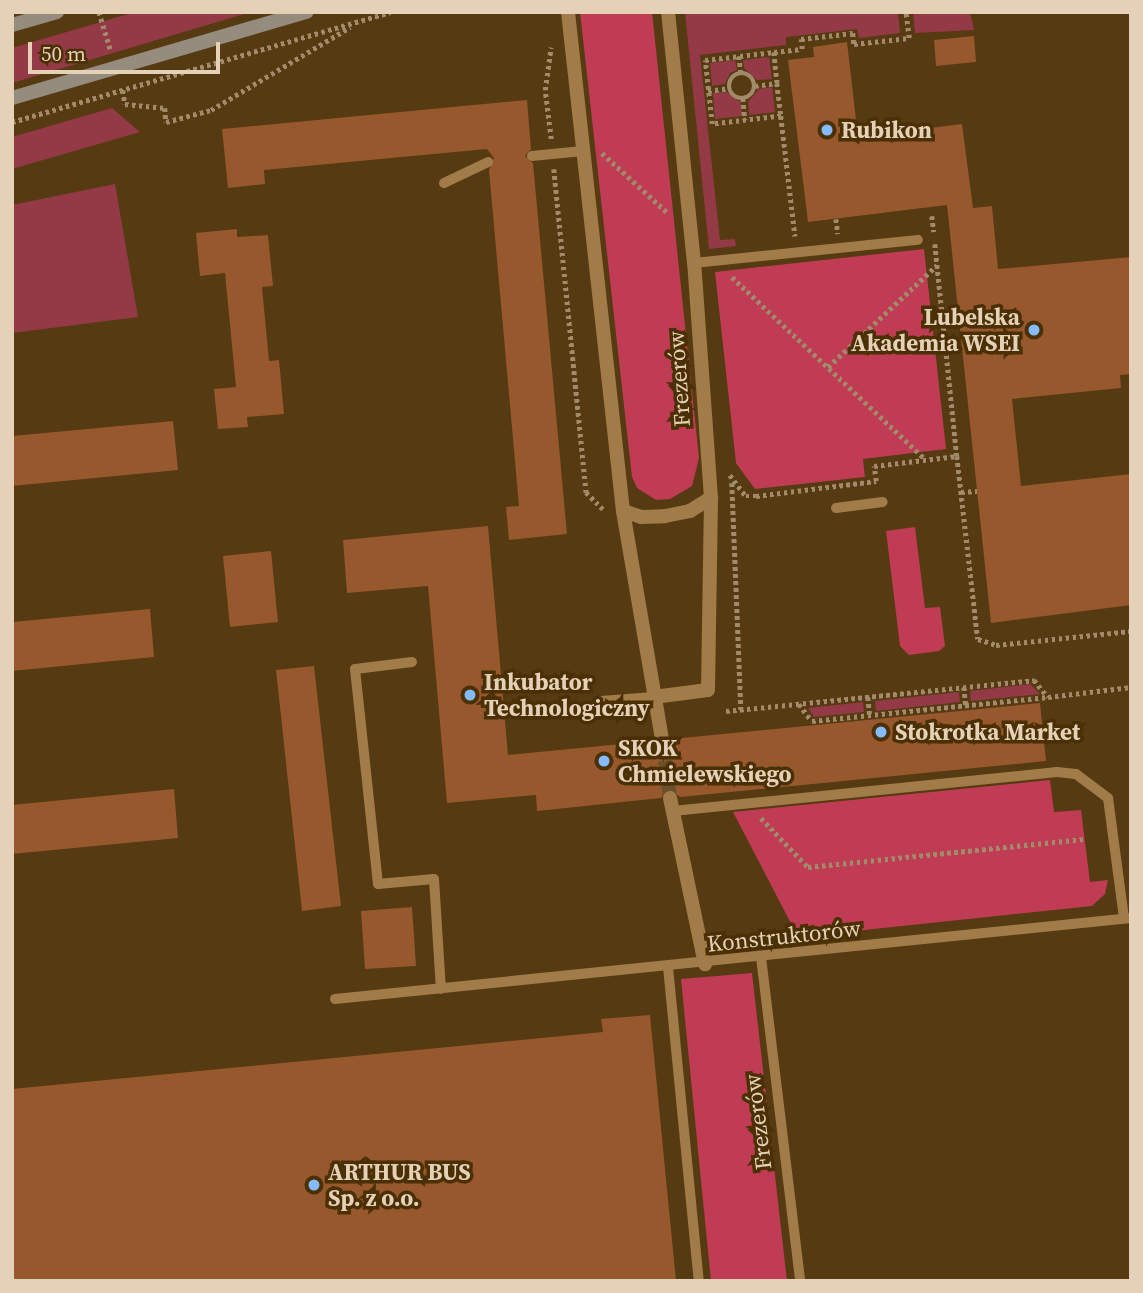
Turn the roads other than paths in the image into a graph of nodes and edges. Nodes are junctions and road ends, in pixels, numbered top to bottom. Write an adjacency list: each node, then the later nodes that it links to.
1 (57, 12): 5 (main road)
2 (307, 12): 6 (main road)
3 (568, 12): 7 (street)
4 (668, 12): 12 (street, Frezerów)
5 (12, 25)
6 (12, 97)
7 (590, 150): 8 (lane); 16 (street)
8 (532, 156)
9 (488, 162): 10 (lane)
10 (444, 183)
11 (918, 240): 12 (lane)
12 (694, 263): 13 (street, Frezerów)
13 (711, 498): 16 (street); 18 (street, Frezerów)
14 (883, 502): 15 (lane)
15 (836, 508)
16 (622, 511): 18 (street)
17 (412, 662): 26 (lane)
18 (654, 696): 19 (lane); 20 (street)
19 (601, 701)
20 (662, 740)
21 (672, 804): 22 (lane); 24 (street)
22 (1127, 918): 23 (lane, Konstruktorów)
23 (761, 957): 24 (lane, Konstruktorów); 29 (lane, Frezerów)
24 (705, 964): 25 (lane, Konstruktorów)
25 (668, 967): 26 (lane, Konstruktorów); 28 (lane)
26 (441, 989): 27 (lane, Konstruktorów)
27 (335, 999)
28 (699, 1281)
29 (800, 1281)

